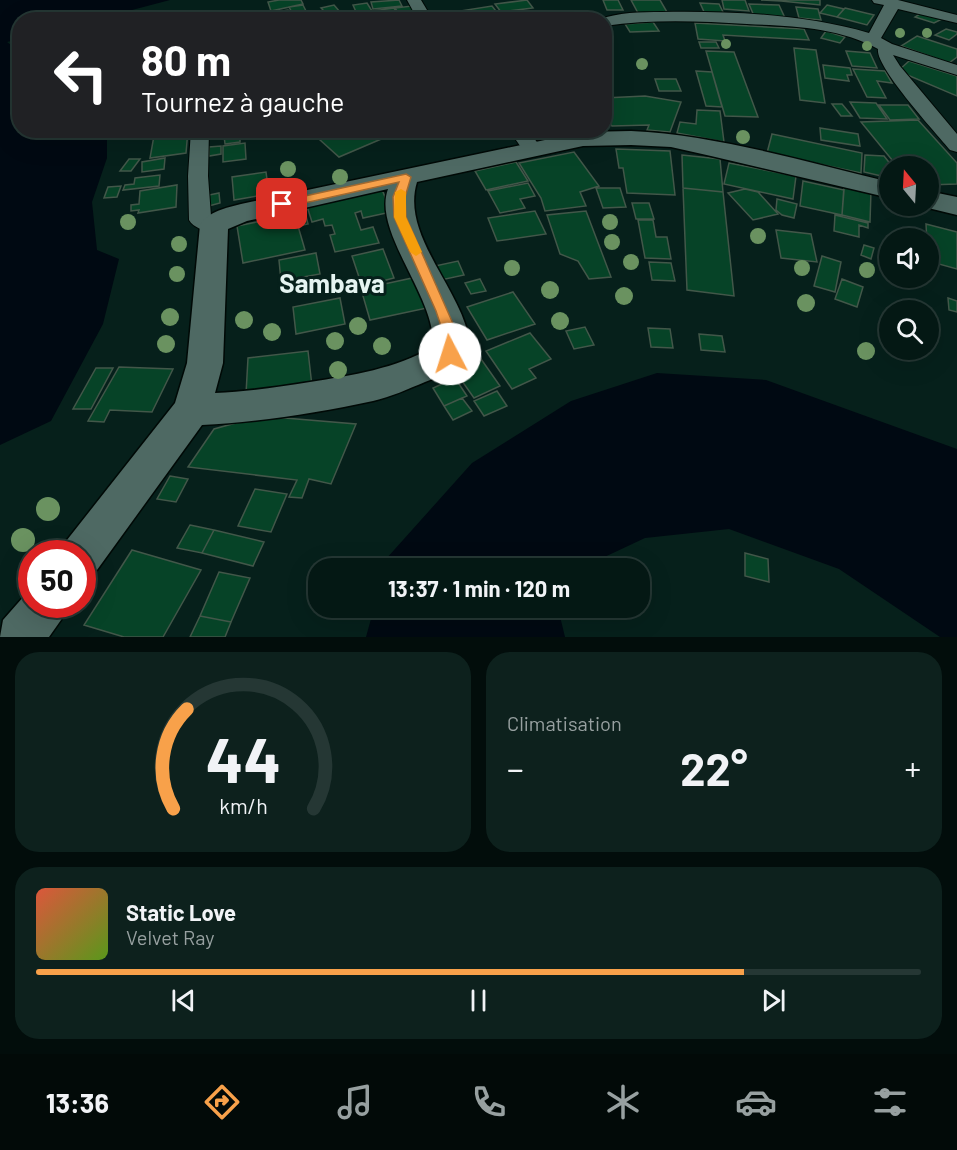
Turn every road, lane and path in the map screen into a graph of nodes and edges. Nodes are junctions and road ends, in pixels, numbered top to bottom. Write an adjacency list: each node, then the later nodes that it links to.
1 (879, 0): 2 (street)
2 (897, 4): 3 (street); 5 (street)
3 (957, 19)
4 (612, 21): 5 (street)
5 (879, 43): 6 (street); 9 (street)
6 (957, 70)
7 (200, 138): 14 (street)
8 (525, 140): 10 (main road); 11 (main road)
9 (957, 146)
10 (406, 177): 14 (main road); 15 (main road)
11 (879, 187)
12 (939, 202): 13 (main road)
13 (957, 206)
14 (214, 225): 15 (main road)
15 (192, 410): 16 (main road)
16 (93, 540)
17 (34, 618): 18 (main road)
18 (20, 637)

